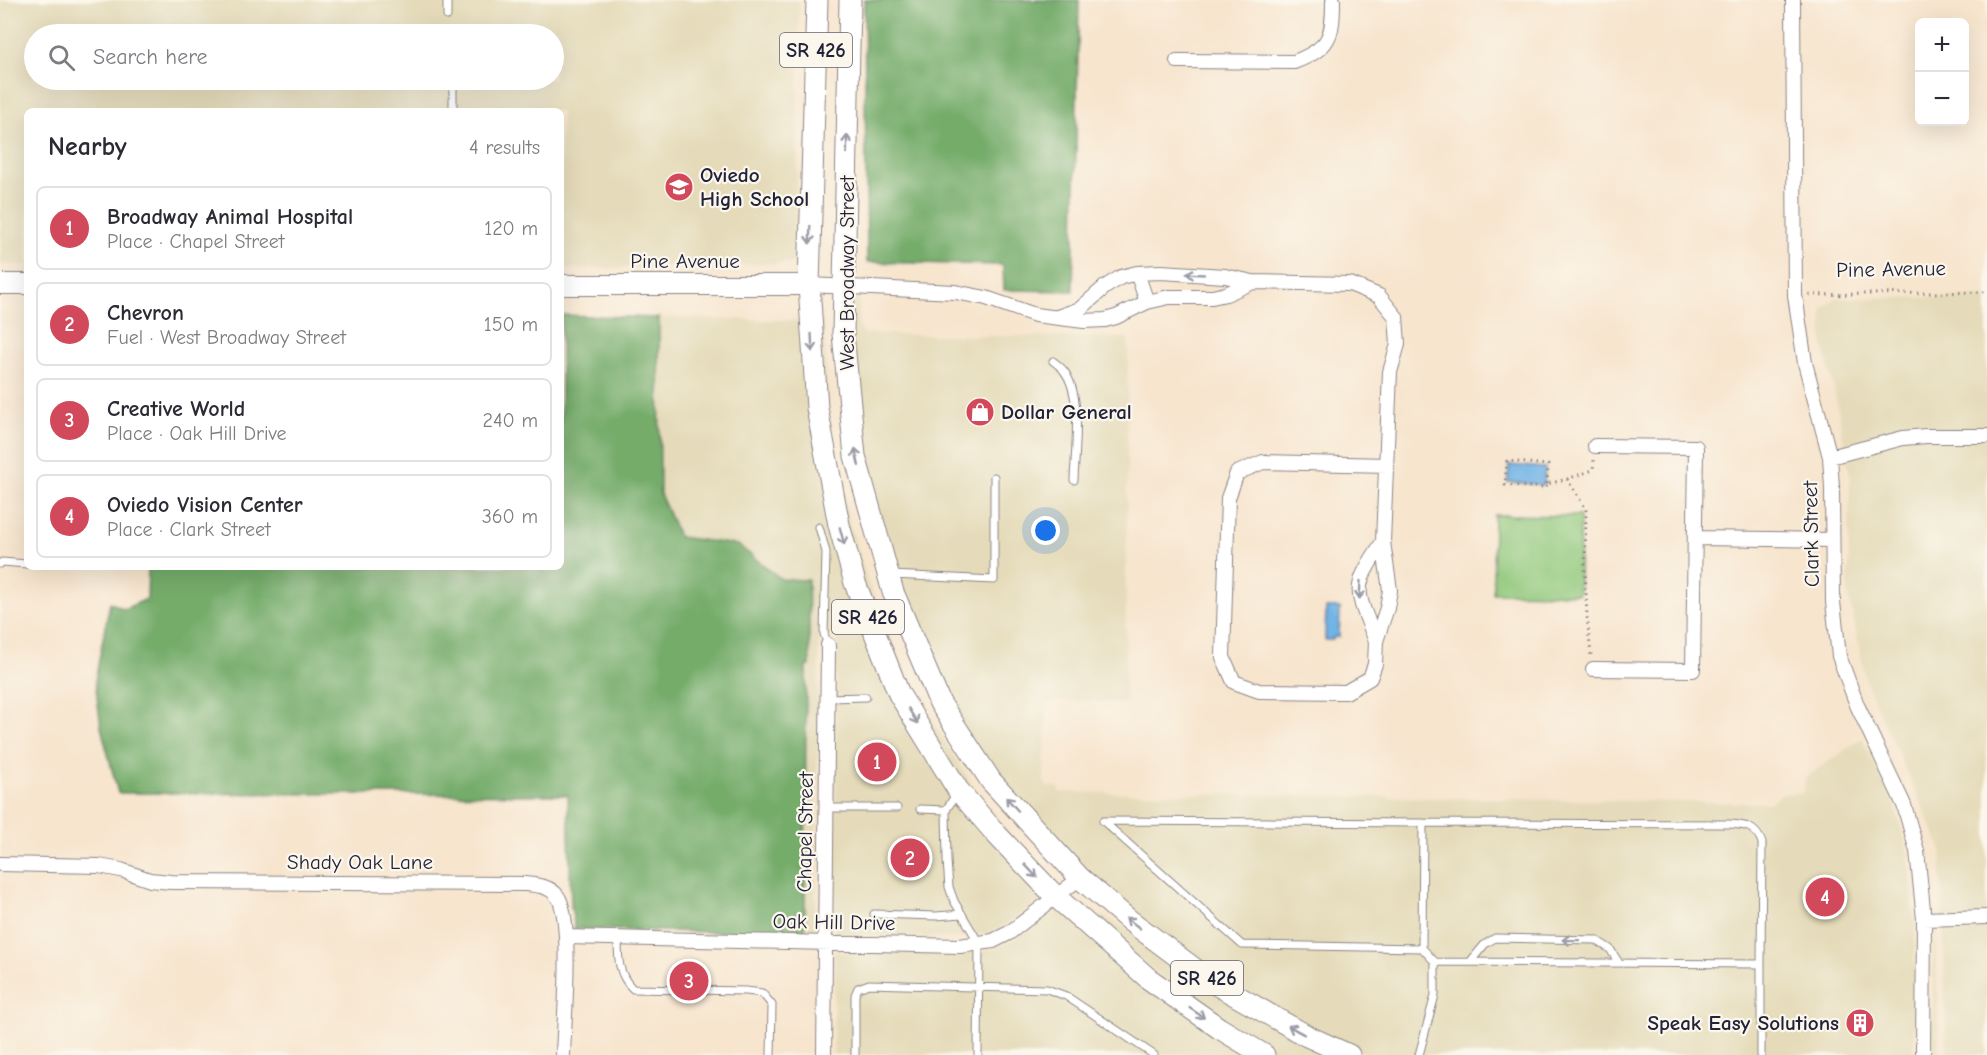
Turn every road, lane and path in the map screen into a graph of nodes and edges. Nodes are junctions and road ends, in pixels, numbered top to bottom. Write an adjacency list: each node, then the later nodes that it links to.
1 (447, 0): 6 (lane)
2 (817, 0): 15 (main road, West Broadway Street / SR 426, one-way to 15)
3 (850, 0): 16 (main road, West Broadway Street / SR 426, one-way to 3)
4 (1333, 0): 7 (street)
5 (1793, 0): 19 (street, Clark Street)
6 (447, 16)
7 (1177, 61)
8 (453, 90): 9 (lane)
9 (453, 108)
10 (1137, 273): 11 (street, one-way to 10); 18 (street); 20 (street)
11 (1253, 282): 20 (street); 27 (street)
12 (0, 284): 13 (street)
13 (24, 284)
14 (564, 285): 15 (street, Pine Avenue)
15 (809, 285): 16 (street); 44 (main road, West Broadway Street / SR 426, one-way to 44)
16 (844, 286): 21 (street); 38 (main road, West Broadway Street / SR 426, one-way to 16)
17 (1987, 292): 19 (path, Pine Avenue)
18 (1095, 295): 21 (street); 22 (street)
19 (1795, 295): 26 (street, Clark Street)
20 (1147, 302): 22 (street)
21 (1057, 317): 22 (street)
22 (1105, 320)
23 (1053, 361): 29 (lane)
24 (1987, 436): 26 (street)
25 (1594, 446): 30 (path); 33 (street)
26 (1830, 457): 34 (street, Clark Street)
27 (1387, 465): 35 (street); 39 (street)
28 (994, 477): 38 (lane)
29 (1074, 480)
30 (1567, 480): 31 (path); 41 (path)
31 (1547, 484): 31 (path)
32 (819, 527): 40 (lane)
33 (1695, 538): 34 (street); 41 (street)
34 (1831, 540): 56 (street, Clark Street)
35 (1383, 542): 39 (street); 39 (street, one-way to 39)
36 (0, 564): 37 (lane)
37 (24, 564)
38 (889, 575): 51 (main road, West Broadway Street / SR 426, one-way to 38)
39 (1376, 641)
40 (828, 645): 43 (street, Chapel Street)
41 (1593, 669)
42 (866, 697): 43 (lane)
43 (827, 698): 45 (street, Chapel Street)
44 (958, 790): 48 (lane); 52 (main road, West Broadway Street / SR 426, one-way to 52)
45 (826, 808): 46 (lane); 59 (street, Chapel Street)
46 (897, 808)
47 (920, 809): 48 (lane)
48 (946, 810): 54 (lane)
49 (1423, 823): 61 (lane); 61 (lane); 65 (lane)
50 (0, 864): 57 (street, Shady Oak Lane)
51 (1080, 878): 52 (street, Oak Hill Drive); 74 (main road, West Broadway Street / SR 426, one-way to 51)
52 (1055, 896): 60 (street, Oak Hill Drive); 73 (main road, West Broadway Street / SR 426, one-way to 73)
53 (874, 914): 54 (lane)
54 (962, 914): 60 (lane)
55 (1987, 917): 56 (street)
56 (1924, 919): 77 (street, Clark Street)
57 (566, 937): 58 (street, Oak Hill Drive); 67 (street, Shady Oak Lane)
58 (618, 938): 59 (street, Oak Hill Drive); 68 (lane)
59 (824, 943): 60 (street, Oak Hill Drive); 69 (street, Chapel Street)
60 (979, 943): 66 (lane)
61 (1422, 948): 62 (lane)
62 (1435, 962): 63 (lane); 75 (lane)
63 (1470, 962): 64 (lane); 64 (lane, one-way to 63)
64 (1619, 963): 65 (lane)
65 (1761, 964): 76 (lane)
66 (978, 987): 70 (lane); 71 (lane); 72 (lane)
67 (563, 1055)
68 (771, 1055)
69 (824, 1055)
70 (855, 1055)
71 (978, 1055)
72 (1154, 1055)
73 (1264, 1055)
74 (1349, 1055)
75 (1419, 1055)
76 (1761, 1055)
77 (1923, 1055)

